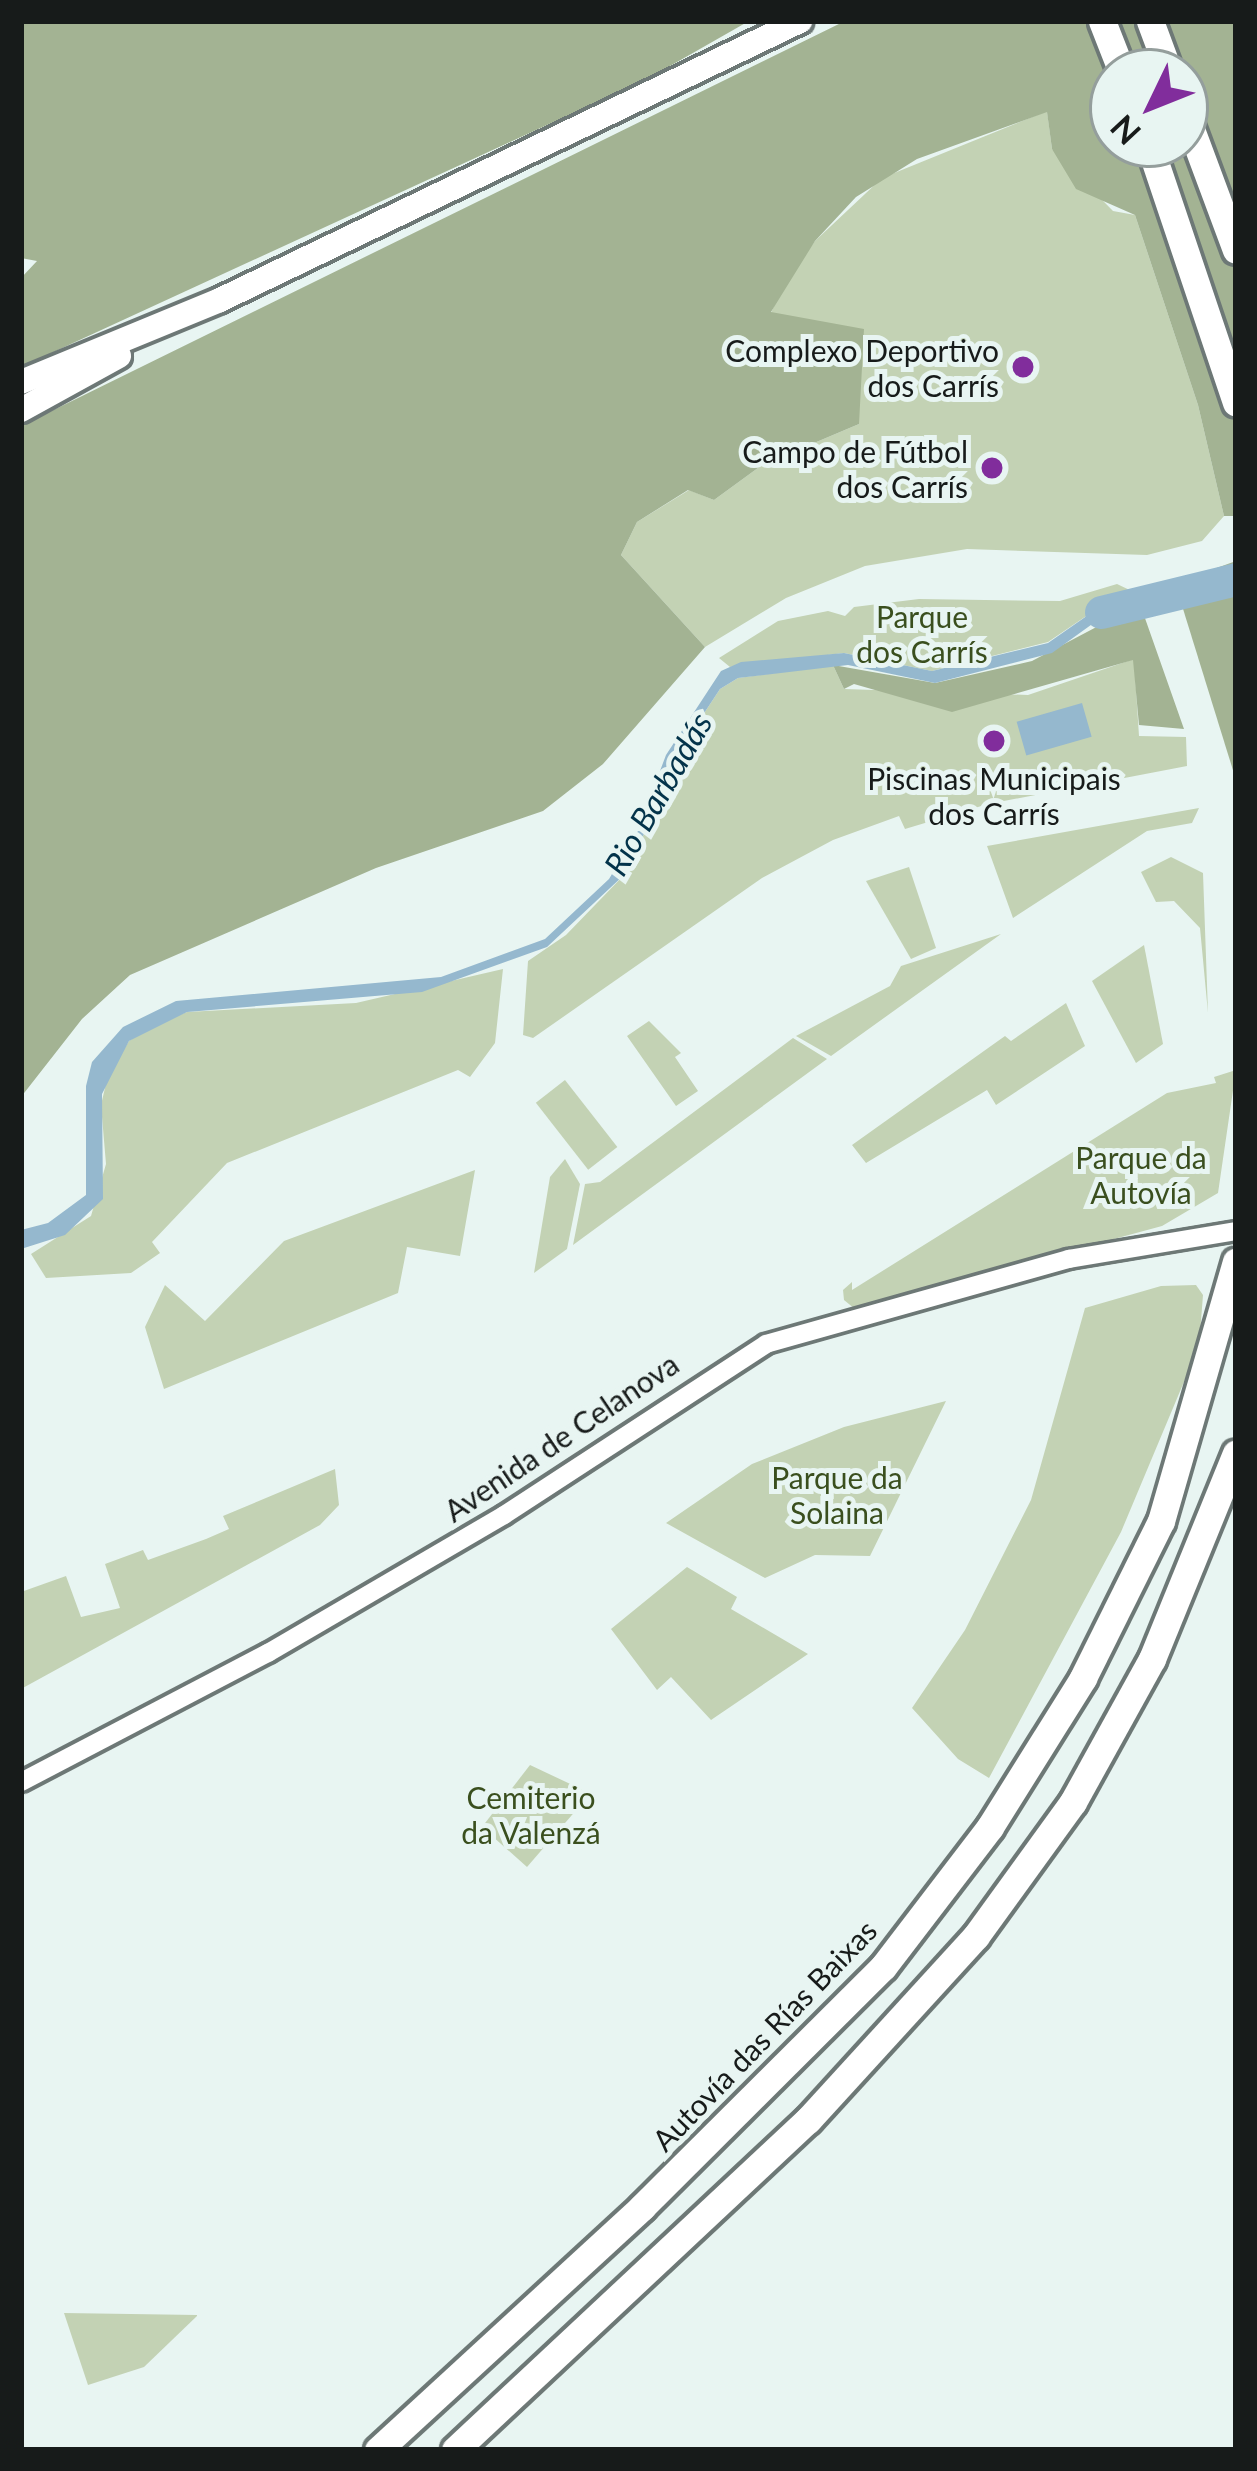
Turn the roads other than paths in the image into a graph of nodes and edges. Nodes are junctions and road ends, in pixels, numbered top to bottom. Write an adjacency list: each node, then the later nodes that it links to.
1 (800, 21): 5 (main road)
2 (1157, 168): 9 (highway)
3 (1205, 168): 4 (highway)
4 (1236, 250)
5 (220, 300): 6 (main road); 10 (main road)
6 (127, 340): 7 (main road); 8 (main road)
7 (21, 382)
8 (21, 391)
9 (1236, 403)
10 (21, 410)
11 (1236, 1231): 14 (street, Avenida de Celanova)
12 (1236, 1262): 15 (highway, Autovía das Rías Baixas)
13 (1236, 1453): 16 (highway)
14 (21, 1782)
15 (378, 2450)
16 (455, 2450)

